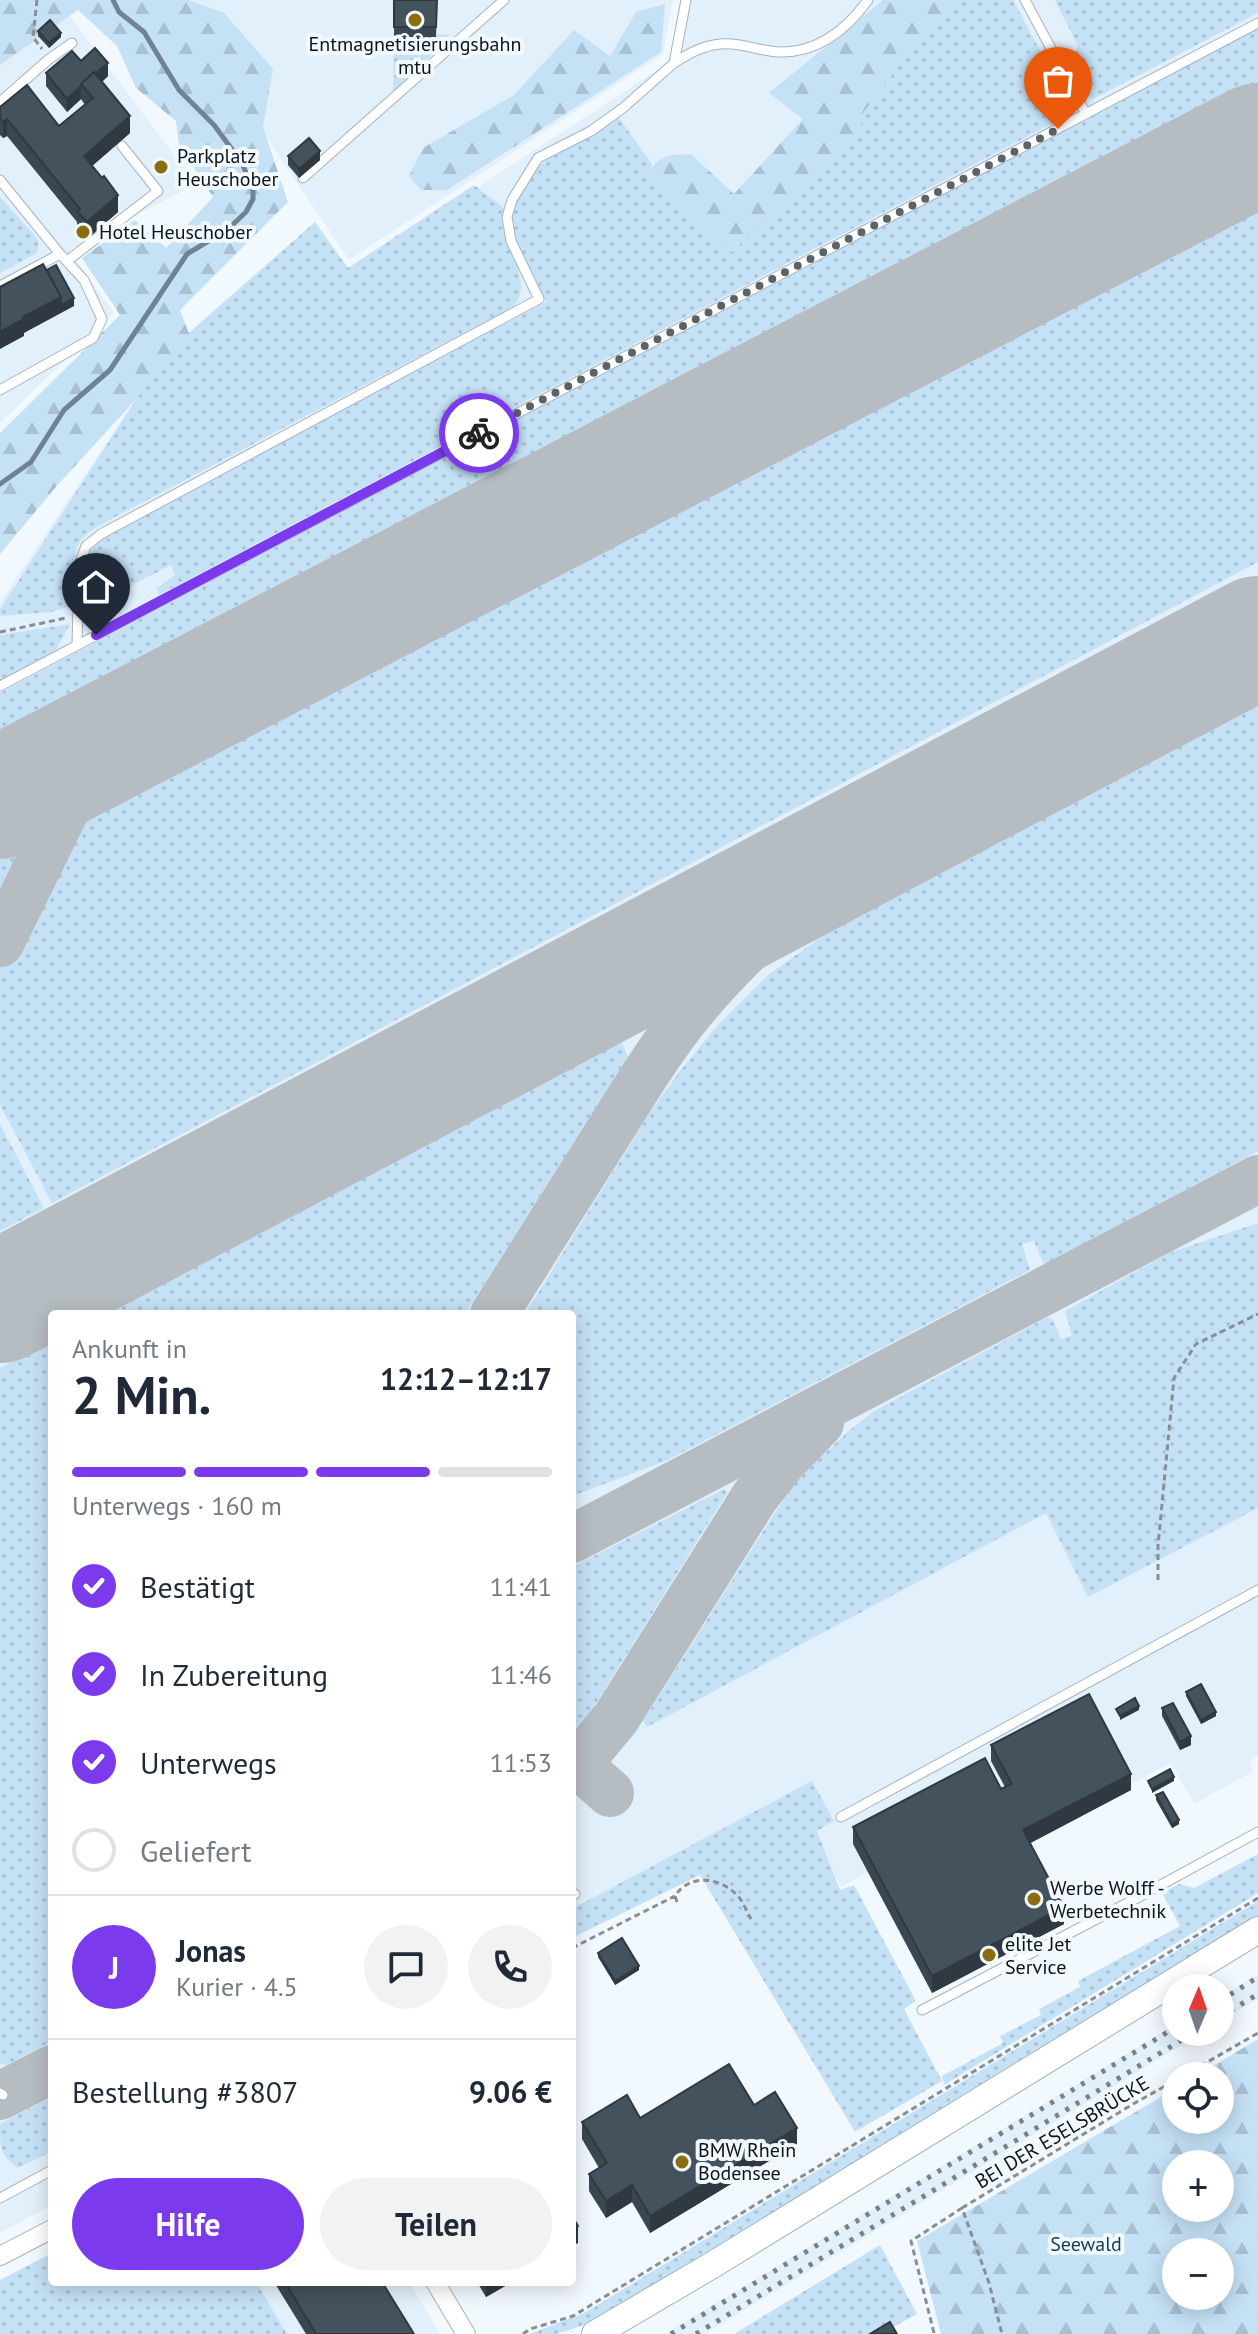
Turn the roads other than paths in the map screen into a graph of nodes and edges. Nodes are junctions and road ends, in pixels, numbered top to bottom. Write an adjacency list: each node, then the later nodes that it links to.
1 (504, 0): 11 (lane)
2 (686, 0): 7 (lane)
3 (868, 0): 7 (lane)
4 (1025, 0): 9 (lane)
5 (1258, 23): 9 (lane)
6 (72, 43): 8 (lane)
7 (674, 63): 16 (lane)
8 (0, 102)
9 (1086, 114): 16 (lane)
10 (122, 146): 13 (lane)
11 (303, 178)
12 (0, 180): 13 (lane)
13 (64, 258): 14 (lane); 15 (lane)
14 (0, 286)
15 (0, 390)
16 (77, 645): 17 (lane)
17 (0, 686)
18 (1258, 1590): 19 (lane)
19 (841, 1817)
20 (1258, 1832): 22 (lane)
21 (1258, 1930): 29 (street)
22 (922, 2010)
23 (48, 2172): 24 (lane)
24 (1, 2195)
25 (48, 2231): 26 (street)
26 (0, 2256)
27 (438, 2286): 28 (street)
28 (467, 2333)
29 (595, 2334)

